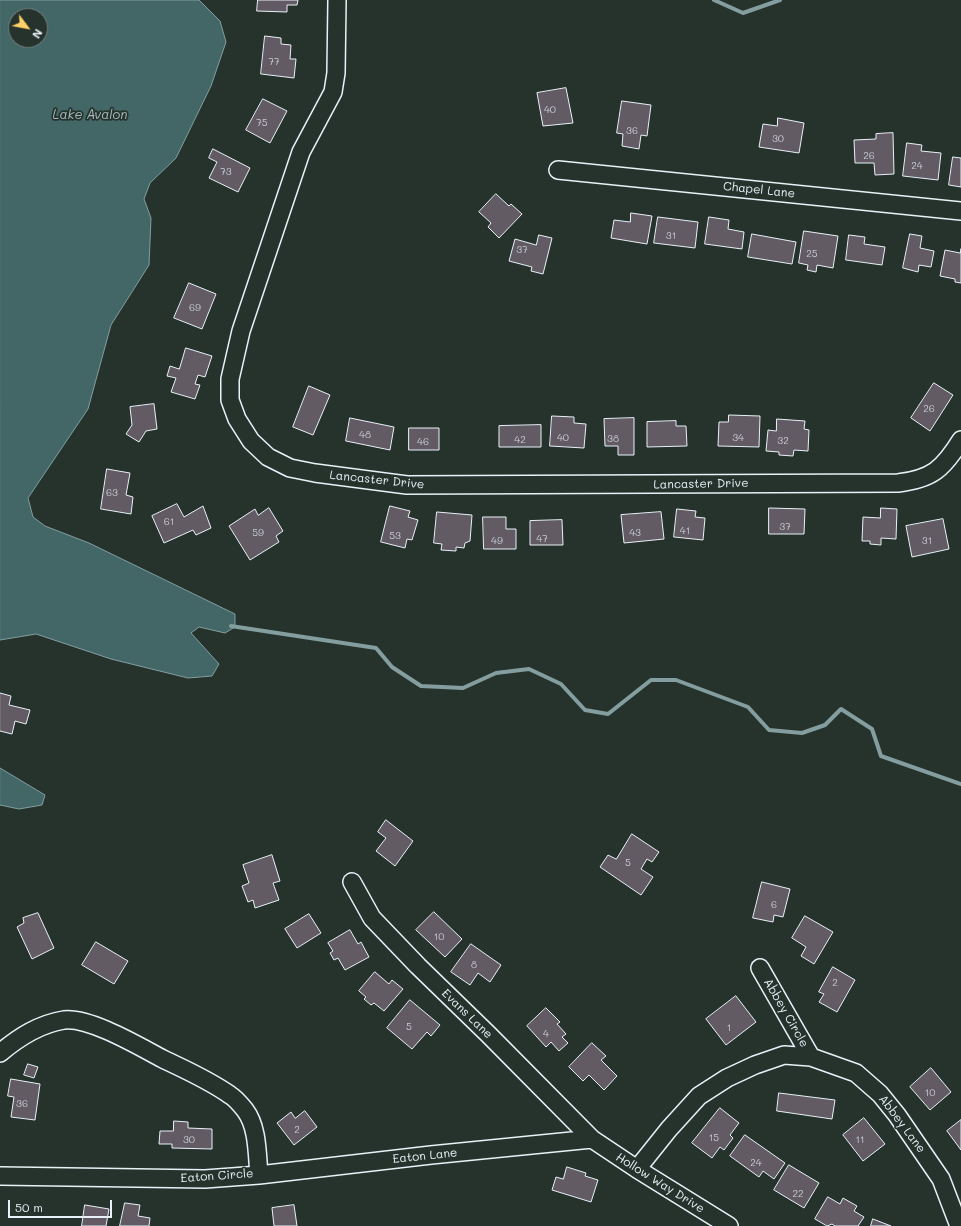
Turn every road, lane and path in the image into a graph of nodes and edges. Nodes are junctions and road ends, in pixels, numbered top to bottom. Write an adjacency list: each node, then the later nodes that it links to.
1 (337, 0): 4 (street, Lancaster Drive)
2 (558, 170): 3 (street, Chapel Lane)
3 (961, 211)
4 (961, 440)
5 (352, 882): 9 (street, Evans Lane)
6 (760, 968): 8 (street, Abbey Circle)
7 (0, 1053): 11 (street, Eaton Circle)
8 (812, 1057): 10 (street, Abbey Lane); 14 (street, Abbey Lane)
9 (592, 1139): 10 (street, Hollow Way Drive); 11 (street, Eaton Lane)
10 (638, 1169): 13 (street, Hollow Way Drive)
11 (259, 1175): 12 (street, Eaton Circle)
12 (0, 1176)
13 (729, 1226)
14 (959, 1226)

